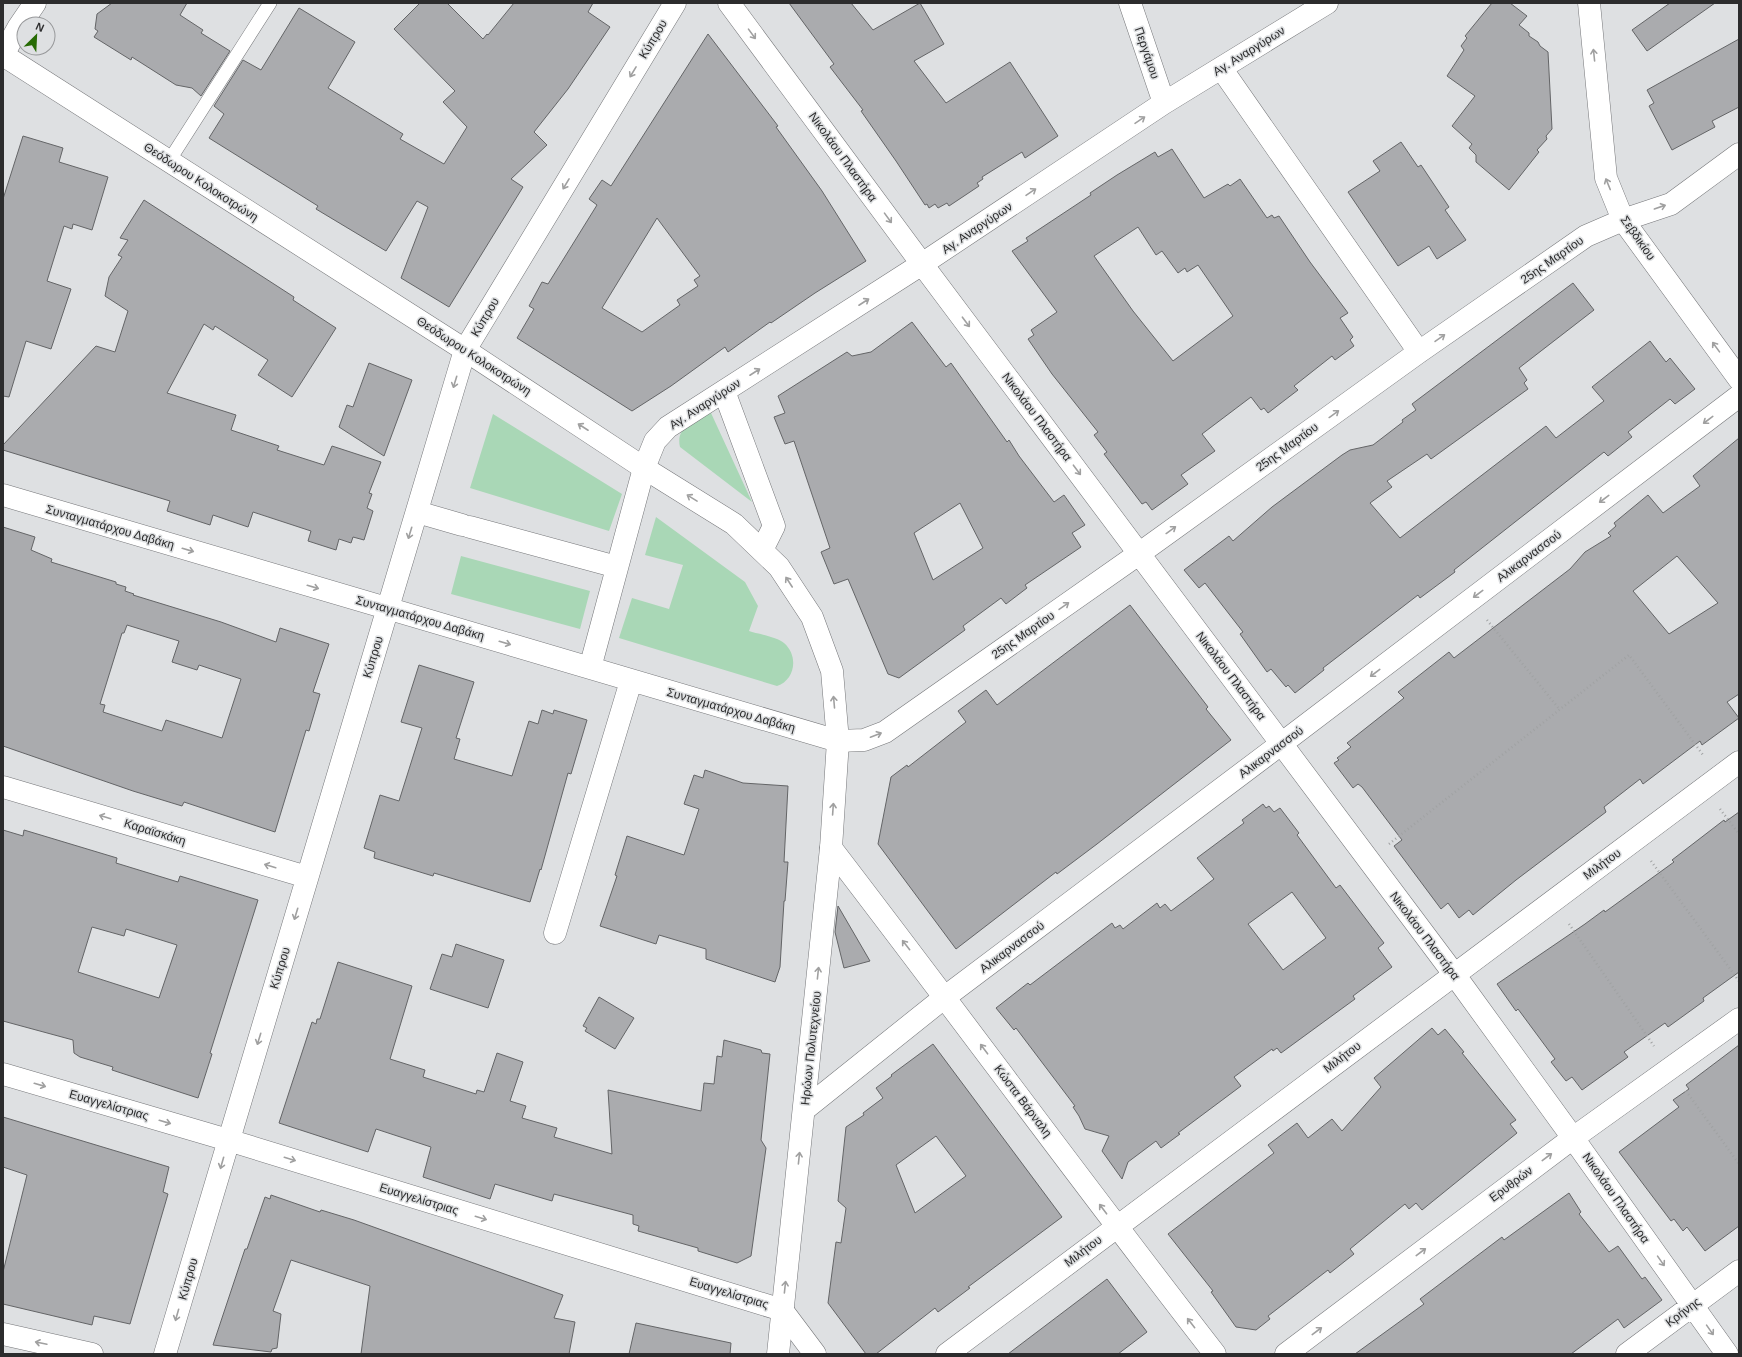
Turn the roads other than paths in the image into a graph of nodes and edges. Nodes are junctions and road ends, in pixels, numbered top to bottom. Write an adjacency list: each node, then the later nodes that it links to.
1 (35, 3): 8 (street)
2 (270, 3): 12 (lane)
3 (675, 3): 15 (street, Κύπρου, one-way to 15)
4 (729, 3): 14 (street, Νικολάου Πλαστήρα, one-way to 14)
5 (1130, 3): 10 (street, Περγάμου)
6 (1327, 3): 9 (street, Αγ. Αναργύρων)
7 (1589, 3): 13 (street, Σεβδικίου, one-way to 7)
8 (3, 55): 12 (street, Θεόδωρου Κολοκοτρώνη)
9 (1221, 68): 10 (street, Αγ. Αναργύρων); 16 (street)
10 (1164, 103): 14 (street, Αγ. Αναργύρων, one-way to 10)
11 (1739, 154): 13 (street, 25ης Μαρτίου, one-way to 11)
12 (168, 161): 15 (street, Θεόδωρου Κολοκοτρώνη)
13 (1623, 220): 16 (street, 25ης Μαρτίου, one-way to 13); 17 (street, Σεβδικίου, one-way to 13)
14 (922, 264): 18 (street, Αγ. Αναργύρων, one-way to 14); 24 (street, Νικολάου Πλαστήρα, one-way to 24)
15 (465, 350): 20 (street, Θεόδωρου Κολοκοτρώνη, one-way to 15); 22 (street, Κύπρου, one-way to 22)
16 (1420, 352): 24 (street, 25ης Μαρτίου, one-way to 16)
17 (1739, 379)
18 (724, 391): 20 (street, Αγ. Αναργύρων); 23 (street)
19 (1739, 396): 30 (street, Αλικαρνασσού, one-way to 30)
20 (644, 468): 23 (street, Θεόδωρου Κολοκοτρώνη, one-way to 20); 25 (street, Αγ. Αναργύρων)
21 (3, 496): 26 (street, Συνταγματάρχου Δαβάκη, one-way to 26)
22 (416, 512): 25 (street); 26 (street, Κύπρου, one-way to 26)
23 (762, 550): 29 (street, Θεόδωρου Κολοκοτρώνη, one-way to 23)
24 (1140, 553): 29 (street, 25ης Μαρτίου, one-way to 24); 30 (street, Νικολάου Πλαστήρα)
25 (617, 568): 27 (street, Αγ. Αναργύρων)
26 (387, 608): 27 (street, Συνταγματάρχου Δαβάκη, one-way to 27); 34 (street, Κύπρου)
27 (590, 668): 28 (street, Συνταγματάρχου Δαβάκη)
28 (631, 681): 29 (street, Συνταγματάρχου Δαβάκη); 35 (street)
29 (838, 740): 33 (street, Ηρώων Πολυτεχνείου, one-way to 29)
30 (1281, 744): 36 (street, Νικολάου Πλαστήρα); 37 (street, Αλικαρνασσού)
31 (1739, 762): 36 (street, Μιλήτου)
32 (3, 787): 34 (street, Καραϊσκάκη, one-way to 32)
33 (831, 848): 37 (street, Κώστα Βάρναλη, one-way to 33); 40 (street, Ηρώων Πολυτεχνείου, one-way to 33)
34 (307, 877): 42 (street, Κύπρου, one-way to 42)
35 (555, 933)
36 (1454, 974): 41 (street, Νικολάου Πλαστήρα); 43 (street, Μιλήτου)
37 (945, 997): 40 (street, Αλικαρνασσού); 43 (street, Κώστα Βάρναλη, one-way to 37)
38 (1739, 1019): 41 (street, Ερυθρών)
39 (3, 1074): 42 (street, Ευαγγελίστριας, one-way to 42)
40 (805, 1110): 46 (street, Ηρώων Πολυτεχνείου, one-way to 40)
41 (1573, 1138): 45 (street, Νικολάου Πλαστήρα, one-way to 45); 54 (street, Ερυθρών, one-way to 41)
42 (228, 1140): 46 (street, Ευαγγελίστριας, one-way to 46); 49 (street, Κύπρου, one-way to 49)
43 (1116, 1226): 52 (street, Μιλήτου); 53 (street, Κώστα Βάρναλη, one-way to 43)
44 (1739, 1271): 45 (street, Κρήνης)
45 (1692, 1305): 55 (street, Κρήνης); 56 (street, Νικολάου Πλαστήρα, one-way to 56)
46 (782, 1310): 50 (street, Ηρώων Πολυτεχνείου); 51 (street, Ευαγγελίστριας)
47 (3, 1334): 48 (street, one-way to 47)
48 (92, 1354)
49 (165, 1354)
50 (778, 1354)
51 (815, 1354)
52 (946, 1354)
53 (1215, 1354)
54 (1286, 1354)
55 (1627, 1354)
56 (1727, 1354)

